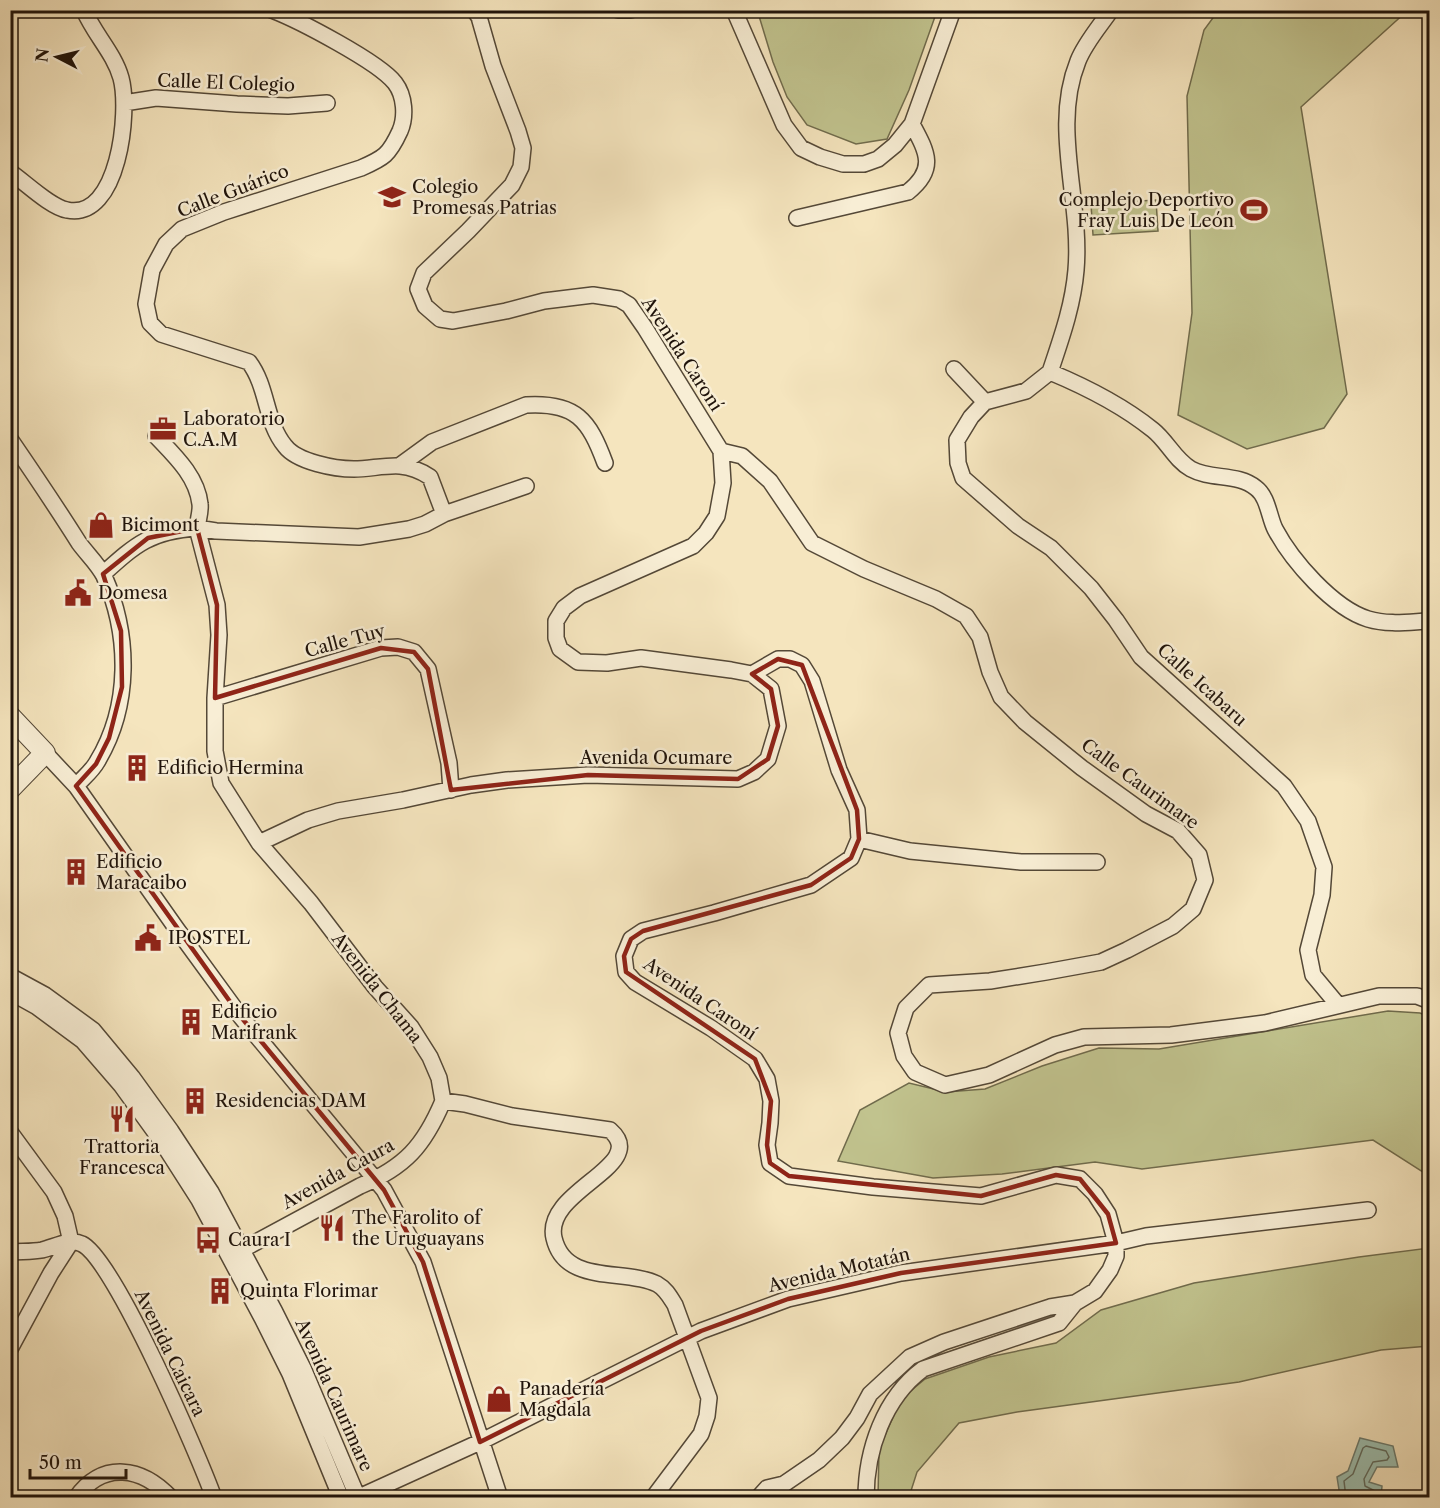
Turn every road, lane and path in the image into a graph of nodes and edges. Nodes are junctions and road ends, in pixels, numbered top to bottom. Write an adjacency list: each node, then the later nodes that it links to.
1 (84, 10): 9 (street)
2 (272, 10): 21 (street, Calle Guárico)
3 (474, 10): 19 (street, Avenida Caroní)
4 (618, 10): 5 (street)
5 (631, 10)
6 (734, 10): 11 (street)
7 (953, 10): 11 (street)
8 (1111, 10): 15 (street)
9 (124, 103): 10 (street, Calle El Colegio); 12 (street)
10 (327, 103)
11 (912, 124): 13 (street)
12 (10, 172)
13 (797, 218)
14 (954, 369): 16 (street)
15 (1050, 372): 16 (street); 26 (street)
16 (985, 402): 40 (street, Calle Icabaru)
17 (156, 436): 24 (street, Avenida Chama)
18 (10, 439): 25 (street)
19 (722, 451): 27 (street); 40 (street, Calle Caurimare)
20 (605, 463): 21 (street)
21 (399, 466): 23 (street, Calle Guárico)
22 (526, 486): 23 (street)
23 (444, 514): 24 (street)
24 (197, 528): 25 (street); 28 (street, Avenida Chama)
25 (103, 574): 31 (street)
26 (1427, 621)
27 (752, 674): 33 (street, Avenida Ocumare); 34 (street)
28 (215, 698): 33 (street, Calle Tuy); 35 (street, Avenida Chama)
29 (10, 716): 30 (street)
30 (45, 753): 31 (street); 32 (street)
31 (75, 786): 43 (street)
32 (10, 789)
33 (451, 790): 35 (street, Avenida Ocumare)
34 (859, 839): 36 (street); 46 (street, Avenida Caroní)
35 (259, 843): 41 (street, Avenida Chama)
36 (1097, 862)
37 (10, 976): 48 (street, Avenida Caurimare)
38 (10, 992): 48 (street, Avenida Caurimare)
39 (1430, 1001): 40 (street, Calle Caurimare)
40 (1338, 1005)
41 (443, 1101): 43 (street, Avenida Caura); 50 (street)
42 (10, 1132): 45 (street)
43 (377, 1179): 48 (street, Avenida Caura); 52 (street)
44 (1368, 1210): 46 (street, Avenida Motatán)
45 (71, 1242): 47 (street); 51 (street); 55 (street, Avenida Caicara)
46 (1116, 1244): 49 (street); 50 (street, Avenida Motatán)
47 (10, 1252)
48 (235, 1253): 56 (street, Avenida Caurimare); 57 (street, Avenida Caurimare)
49 (1075, 1303): 60 (street); 61 (street)
50 (687, 1338): 52 (street, Avenida Motatán); 59 (street)
51 (10, 1349)
52 (480, 1442): 57 (street, Avenida Motatán); 58 (street)
53 (76, 1497): 54 (street)
54 (171, 1497)
55 (214, 1497)
56 (341, 1497)
57 (358, 1497)
58 (500, 1497)
59 (653, 1497)
60 (758, 1497)
61 (866, 1497)

